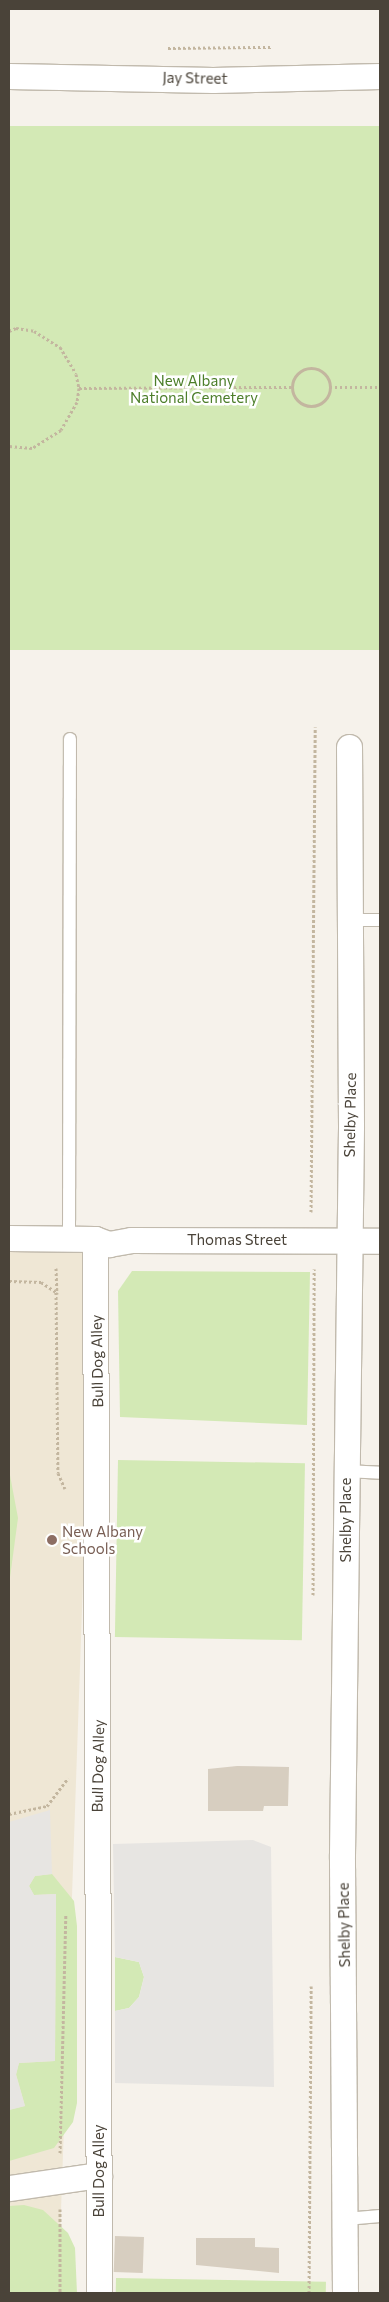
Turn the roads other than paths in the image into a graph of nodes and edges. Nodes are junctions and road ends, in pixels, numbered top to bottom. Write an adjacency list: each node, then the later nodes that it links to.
1 (9, 76): 2 (street, Jay Street)
2 (380, 76)
3 (70, 739): 8 (lane)
4 (349, 747): 5 (street, Shelby Place)
5 (349, 920): 6 (lane); 10 (street, Shelby Place)
6 (380, 920)
7 (9, 1238): 8 (street, Thomas Street)
8 (69, 1239): 9 (street, Thomas Street)
9 (95, 1239): 10 (street, Thomas Street); 14 (street, Bull Dog Alley)
10 (349, 1240): 11 (street, Thomas Street); 12 (street, Shelby Place)
11 (380, 1240)
12 (346, 1471): 13 (lane); 17 (street, Shelby Place)
13 (380, 1473)
14 (99, 2175): 15 (street); 18 (street, Bull Dog Alley)
15 (9, 2188)
16 (380, 2216): 17 (lane)
17 (346, 2219): 19 (street, Shelby Place)
18 (99, 2293)
19 (346, 2293)

